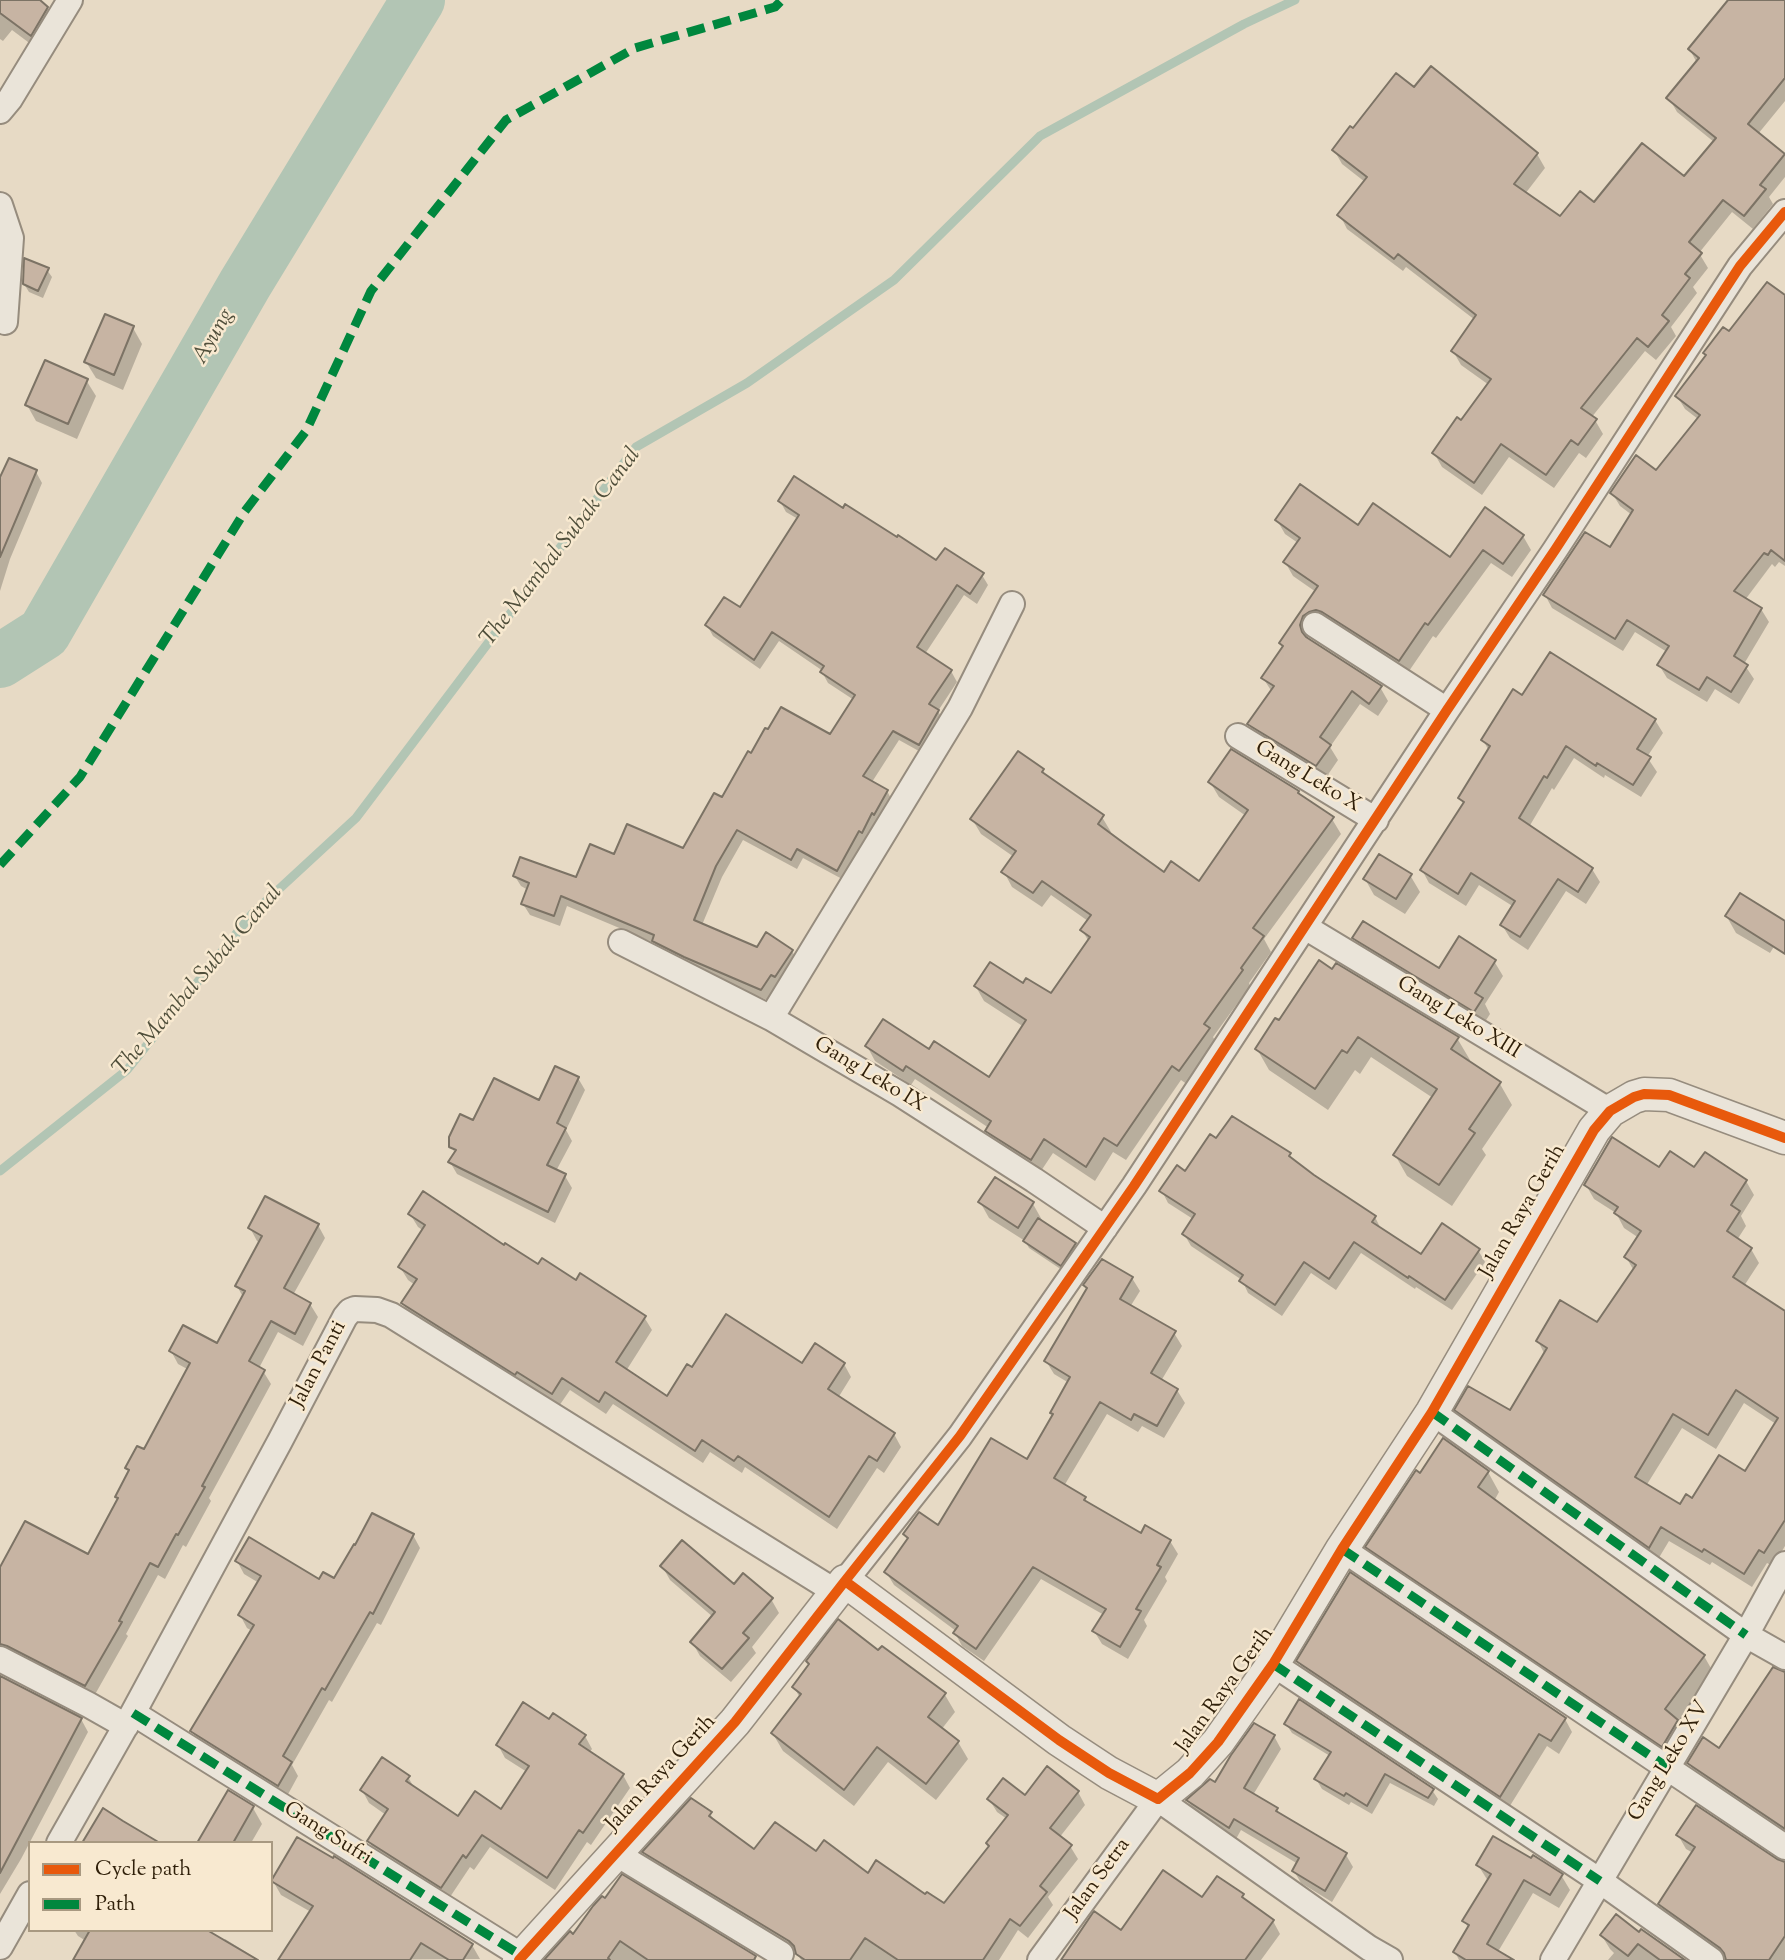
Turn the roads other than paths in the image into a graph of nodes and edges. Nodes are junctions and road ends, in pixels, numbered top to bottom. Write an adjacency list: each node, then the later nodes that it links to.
1 (70, 0): 2 (street)
2 (0, 111)
3 (0, 205): 5 (street)
4 (1785, 212): 8 (street)
5 (5, 322)
6 (1012, 604): 13 (street)
7 (1315, 625): 8 (street)
8 (1447, 710): 10 (street)
9 (1238, 736): 10 (street, Gang Leko X)
10 (1376, 820): 11 (street)
11 (1305, 927): 14 (street, Gang Leko XIII); 16 (street)
12 (621, 942): 13 (street, Gang Leko IX)
13 (771, 1018): 16 (street, Gang Leko IX)
14 (1610, 1111): 15 (street, Jalan Raya Gerih); 17 (street, Jalan Raya Gerih)
15 (1785, 1138)
16 (1105, 1228): 20 (street)
17 (1432, 1412): 18 (street, Jalan Raya Gerih); 21 (street)
18 (1342, 1549): 24 (street, Jalan Raya Gerih); 26 (street)
19 (1785, 1564): 21 (street, Gang Leko XV)
20 (840, 1587): 25 (street, Jalan Panti); 27 (street); 30 (street, Jalan Raya Gerih)
21 (1746, 1635): 22 (street); 26 (street, Gang Leko XV)
22 (1785, 1657)
23 (0, 1659): 25 (street, Gang Sufri)
24 (1273, 1664): 27 (street, Jalan Raya Gerih); 31 (street)
25 (129, 1720): 28 (street, Jalan Panti); 36 (street, Gang Sufri)
26 (1667, 1767): 29 (street); 31 (street, Gang Leko XV)
27 (1158, 1799): 35 (street); 37 (street, Jalan Setra)
28 (60, 1841)
29 (1785, 1847)
30 (615, 1853): 34 (street); 36 (street, Jalan Raya Gerih)
31 (1600, 1881): 38 (street, Gang Leko XV); 39 (street)
32 (28, 1898): 33 (street)
33 (0, 1947)
34 (781, 1954)
35 (1373, 1956)
36 (521, 1958)
37 (1040, 1960)
38 (1553, 1960)
39 (1711, 1960)

